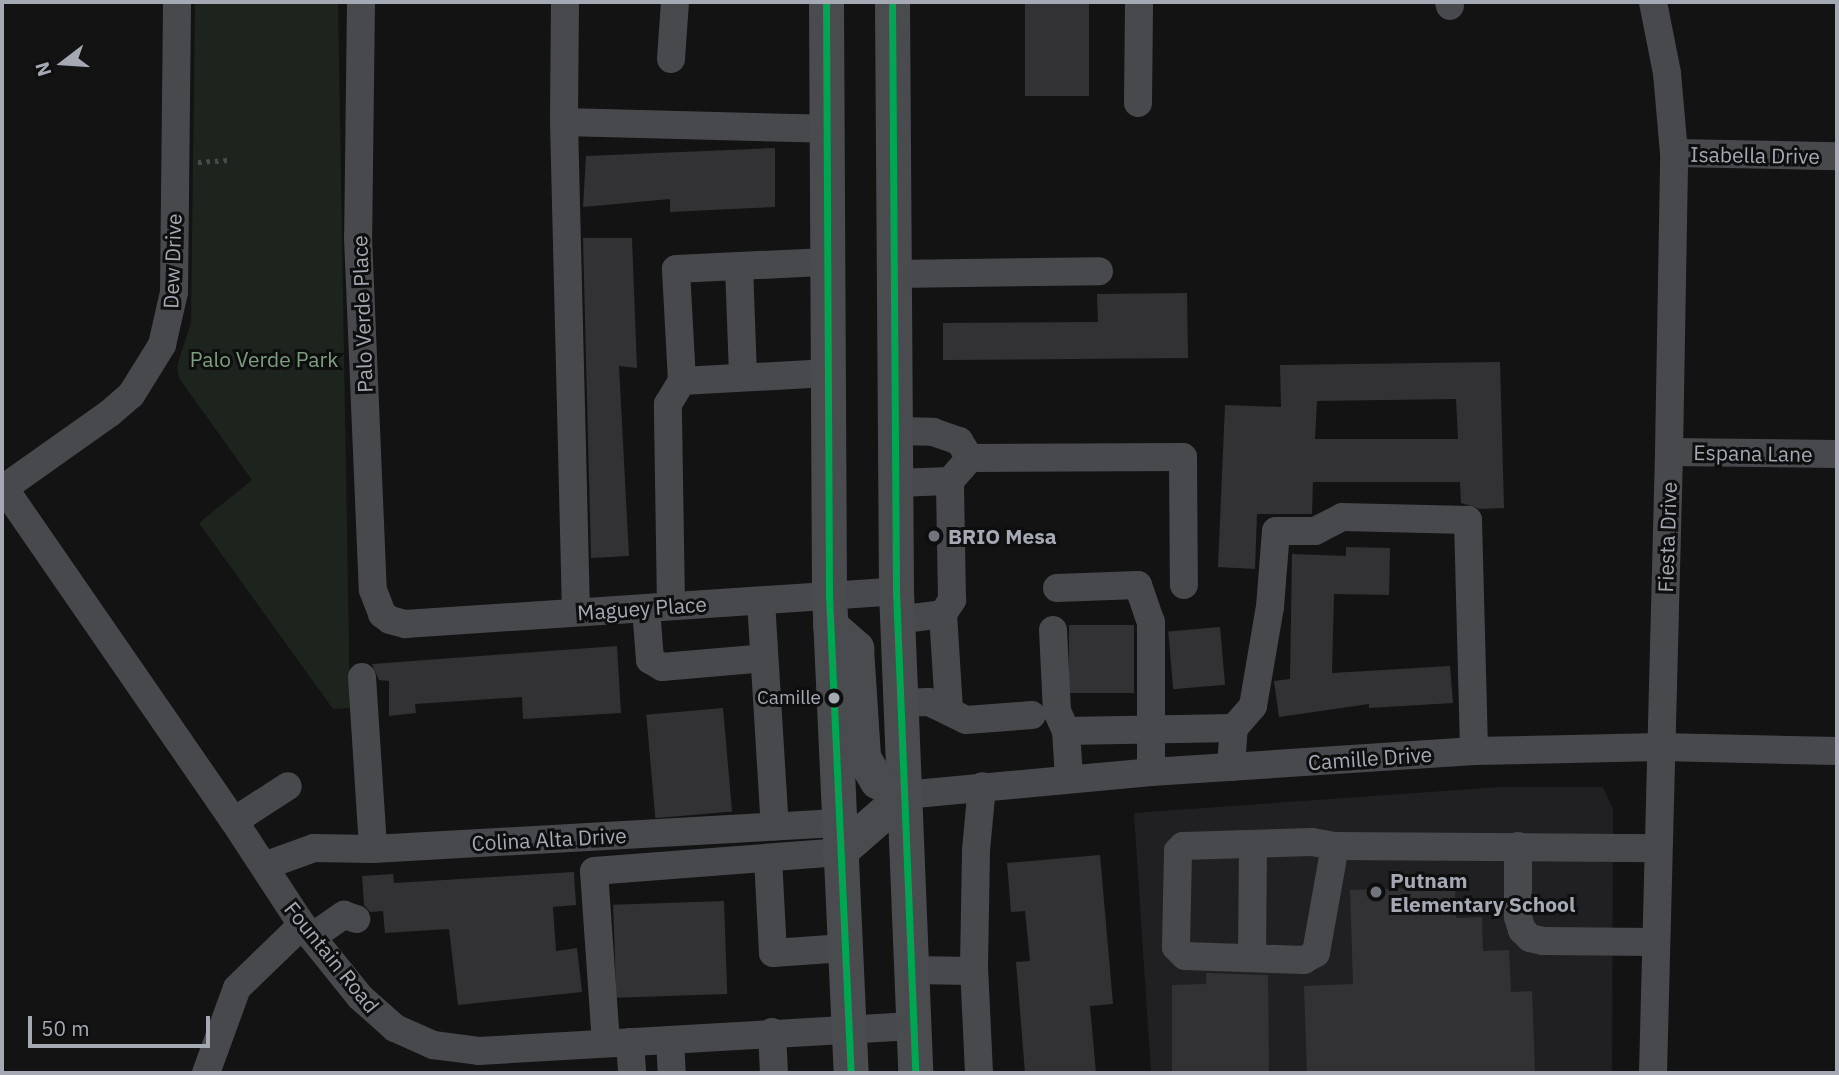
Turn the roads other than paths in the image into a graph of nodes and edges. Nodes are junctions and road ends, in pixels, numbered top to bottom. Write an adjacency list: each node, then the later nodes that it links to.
1 (177, 2): 28 (street, Dew Drive)
2 (361, 2): 37 (street, Palo Verde Place)
3 (565, 2): 11 (street)
4 (675, 2): 9 (street)
5 (821, 2): 12 (main road)
6 (892, 2): 18 (main road)
7 (1139, 2): 10 (street)
8 (1653, 2): 13 (street, Fiesta Drive)
9 (671, 58)
10 (1138, 103)
11 (564, 122): 12 (street); 35 (street)
12 (826, 129): 15 (main road)
13 (1674, 153): 14 (street, Isabella Drive); 23 (street, Fiesta Drive)
14 (1837, 156)
15 (827, 262): 16 (street); 19 (main road)
16 (738, 266): 20 (street); 21 (street)
17 (1098, 271): 18 (street)
18 (894, 274): 22 (main road)
19 (828, 373): 20 (street); 34 (main road)
20 (743, 376): 21 (street)
21 (682, 382): 33 (street)
22 (894, 432): 25 (street); 27 (main road)
23 (1669, 452): 24 (street, Espana Lane); 47 (street, Fiesta Drive)
24 (1837, 454)
25 (970, 458): 26 (street); 29 (street)
26 (950, 481): 27 (street); 36 (street)
27 (895, 483): 32 (main road)
28 (3, 487): 56 (street, Fountain Road)
29 (1184, 585)
30 (1057, 588): 44 (street)
31 (761, 601): 33 (street, Maguey Place); 34 (street, Maguey Place); 39 (street)
32 (896, 606): 34 (street, Maguey Place); 36 (street, Maguey Place); 41 (main road)
33 (658, 607): 35 (street, Maguey Place); 39 (street)
34 (830, 610): 55 (main road); 58 (main road)
35 (576, 612): 37 (street, Maguey Place)
36 (943, 614): 42 (street)
37 (390, 620)
38 (1053, 630): 46 (street)
39 (764, 658): 57 (street)
40 (362, 677): 63 (street)
41 (899, 703): 42 (street); 55 (main road)
42 (949, 709): 43 (street)
43 (1032, 715)
44 (1151, 728): 45 (street); 46 (street); 51 (street)
45 (1234, 728): 48 (street); 50 (street)
46 (1066, 731): 52 (street)
47 (1660, 747): 48 (street, Camille Drive); 49 (street, Camille Drive); 62 (street, Fiesta Drive)
48 (1474, 751): 50 (street, Camille Drive)
49 (1837, 751)
50 (1231, 768): 51 (street, Camille Drive)
51 (1151, 772): 52 (street, Camille Drive)
52 (1069, 778): 54 (street, Camille Drive)
53 (288, 786): 56 (street)
54 (982, 786): 55 (street, Camille Drive); 72 (street)
55 (904, 794): 58 (main road); 71 (main road)
56 (234, 821): 65 (street, Fountain Road)
57 (775, 827): 58 (street, Colina Alta Drive); 63 (street, Colina Alta Drive)
58 (838, 837): 64 (street); 69 (main road)
59 (1253, 844): 60 (street); 70 (street); 70 (street)
60 (1335, 846): 61 (street); 70 (street)
61 (1518, 846): 62 (street); 68 (street)
62 (1658, 848): 68 (street, Fiesta Drive)
63 (373, 849): 65 (street, Colina Alta Drive)
64 (768, 858): 69 (street); 77 (street)
65 (264, 866): 67 (street, Fountain Road)
66 (356, 919): 67 (street)
67 (307, 931): 77 (street, Fountain Road); 78 (street)
68 (1656, 942): 85 (street, Fiesta Drive)
69 (844, 948): 74 (main road)
70 (1252, 958)
71 (910, 970): 72 (street); 73 (main road)
72 (974, 971): 84 (street)
73 (912, 1026): 74 (street, Fountain Road); 83 (main road)
74 (848, 1027): 75 (street, Fountain Road); 82 (main road)
75 (772, 1032): 76 (street, Fountain Road); 81 (street)
76 (670, 1040): 77 (street, Fountain Road); 80 (street)
77 (618, 1042): 79 (street)
78 (206, 1073)
79 (632, 1073)
80 (672, 1073)
81 (774, 1073)
82 (851, 1073)
83 (915, 1073)
84 (979, 1073)
85 (1653, 1073)

